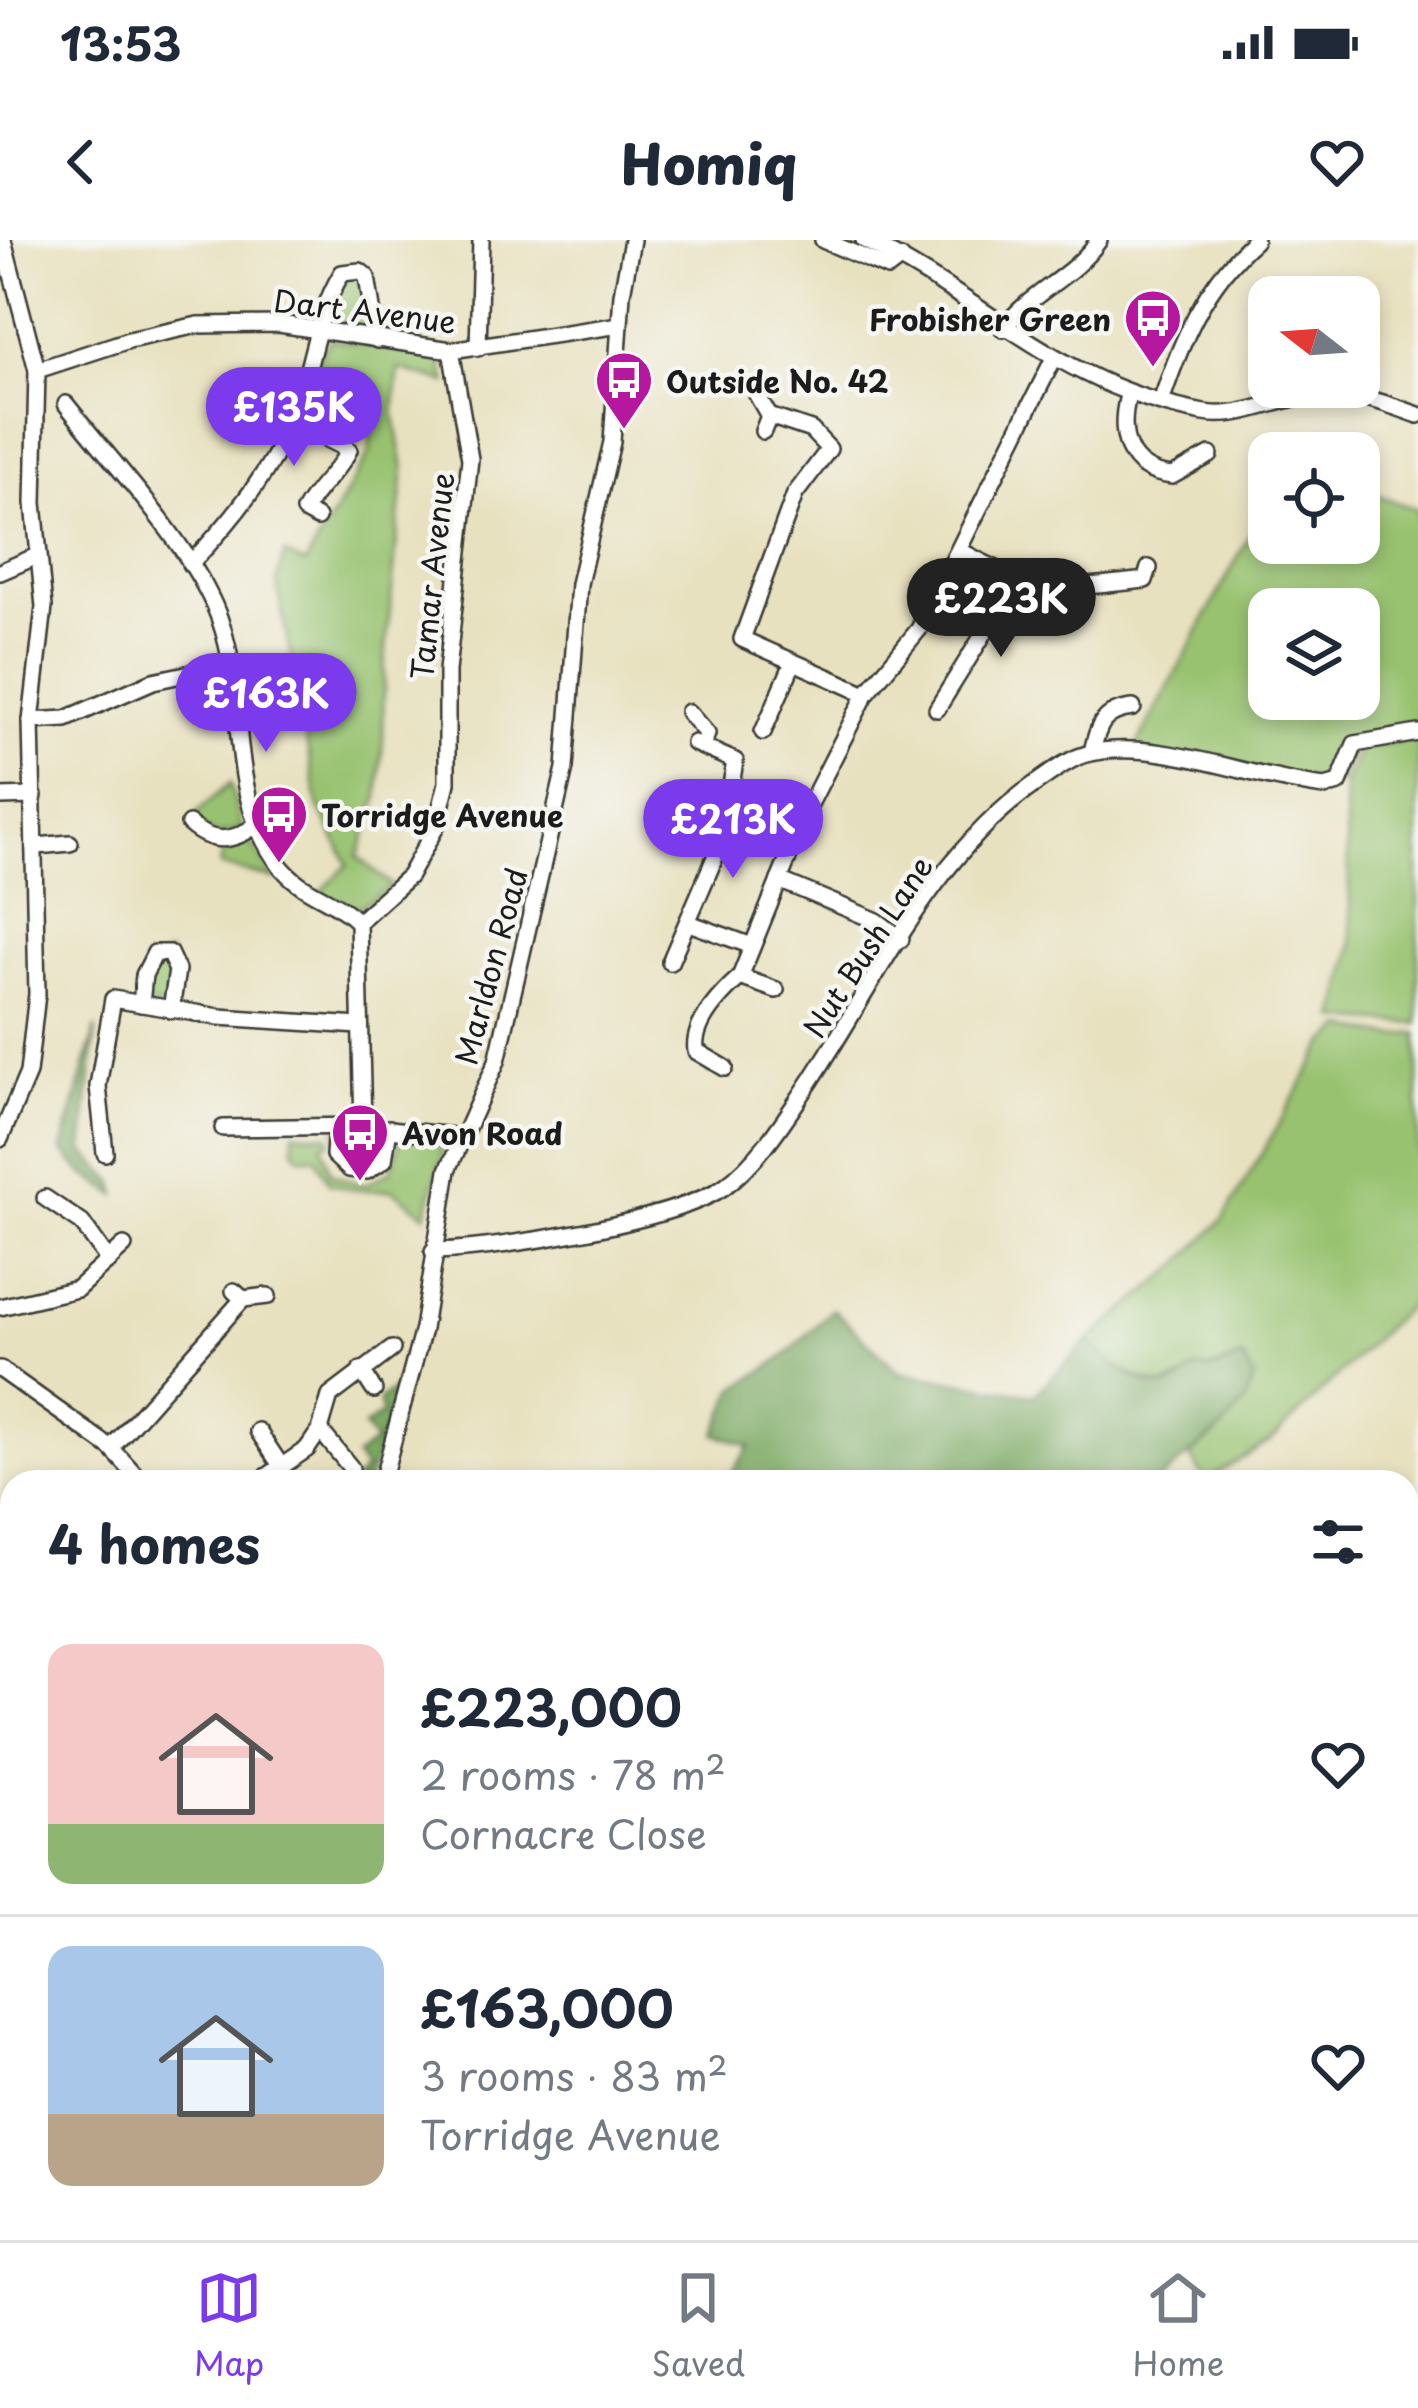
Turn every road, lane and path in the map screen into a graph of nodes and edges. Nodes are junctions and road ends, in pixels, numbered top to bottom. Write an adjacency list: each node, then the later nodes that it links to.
1 (3, 240): 16 (street)
2 (481, 240): 13 (street)
3 (632, 240): 9 (street, Marldon Road)
4 (823, 240): 8 (street)
5 (864, 240): 8 (street)
6 (1099, 240): 10 (street)
7 (1255, 240): 19 (street)
8 (901, 258): 10 (street)
9 (620, 326): 13 (street, Dart Avenue); 63 (street, Marldon Road)
10 (1003, 328): 15 (street)
11 (318, 329): 12 (street, Dart Avenue); 12 (street); 16 (street, Dart Avenue); 22 (street)
12 (377, 340): 14 (street, Dart Avenue)
13 (478, 348): 14 (street, Dart Avenue)
14 (451, 350): 48 (street, Tamar Avenue)
15 (1053, 360): 18 (street); 25 (street)
16 (37, 370): 26 (street)
17 (757, 395): 31 (street)
18 (1128, 395): 19 (street); 23 (street)
19 (1161, 402): 21 (street)
20 (66, 404): 27 (street)
21 (1418, 415)
22 (291, 422): 24 (street); 27 (street)
23 (1210, 455)
24 (316, 518)
25 (959, 550): 30 (street); 33 (street)
26 (37, 556): 28 (street); 37 (street)
27 (190, 564): 32 (street)
28 (0, 572)
29 (1148, 580): 30 (street)
30 (1016, 582): 35 (street)
31 (793, 662): 33 (street); 38 (street)
32 (229, 665): 37 (street); 44 (street)
33 (866, 694): 47 (street)
34 (1133, 708): 40 (street)
35 (937, 709)
36 (688, 712): 49 (street)
37 (32, 722): 41 (street)
38 (763, 732)
39 (1418, 733): 40 (street)
40 (1092, 752): 50 (street, Nut Bush Lane)
41 (34, 796): 42 (street); 46 (street)
42 (0, 797)
43 (189, 824): 44 (street)
44 (256, 825): 48 (street)
45 (72, 841): 46 (street)
46 (37, 845): 64 (street)
47 (779, 880): 50 (street); 51 (street)
48 (358, 922): 57 (street)
49 (689, 923): 51 (street); 52 (street)
50 (901, 939): 68 (street, Nut Bush Lane)
51 (752, 946): 53 (street)
52 (670, 962)
53 (740, 977): 54 (street); 58 (street)
54 (776, 990)
55 (140, 1004): 56 (street); 56 (street); 65 (street)
56 (171, 1010): 57 (street)
57 (360, 1025): 59 (street)
58 (725, 1067)
59 (363, 1126): 61 (street); 62 (street)
60 (223, 1128): 61 (street)
61 (336, 1128): 62 (street)
62 (389, 1128): 63 (street)
63 (462, 1137): 68 (street, Marldon Road)
64 (0, 1139)
65 (100, 1148)
66 (45, 1198): 69 (street)
67 (124, 1246): 69 (street)
68 (433, 1250): 83 (street, Marldon Road)
69 (110, 1261): 71 (street)
70 (268, 1296): 78 (street)
71 (0, 1306)
72 (392, 1348): 74 (street)
73 (0, 1370): 78 (street)
74 (361, 1370): 75 (street); 76 (street)
75 (374, 1390)
76 (320, 1430): 79 (street); 80 (street)
77 (258, 1431): 79 (street)
78 (111, 1448): 81 (street)
79 (280, 1466): 82 (street)
80 (351, 1468)
81 (131, 1470)
82 (275, 1470)
83 (385, 1470)

